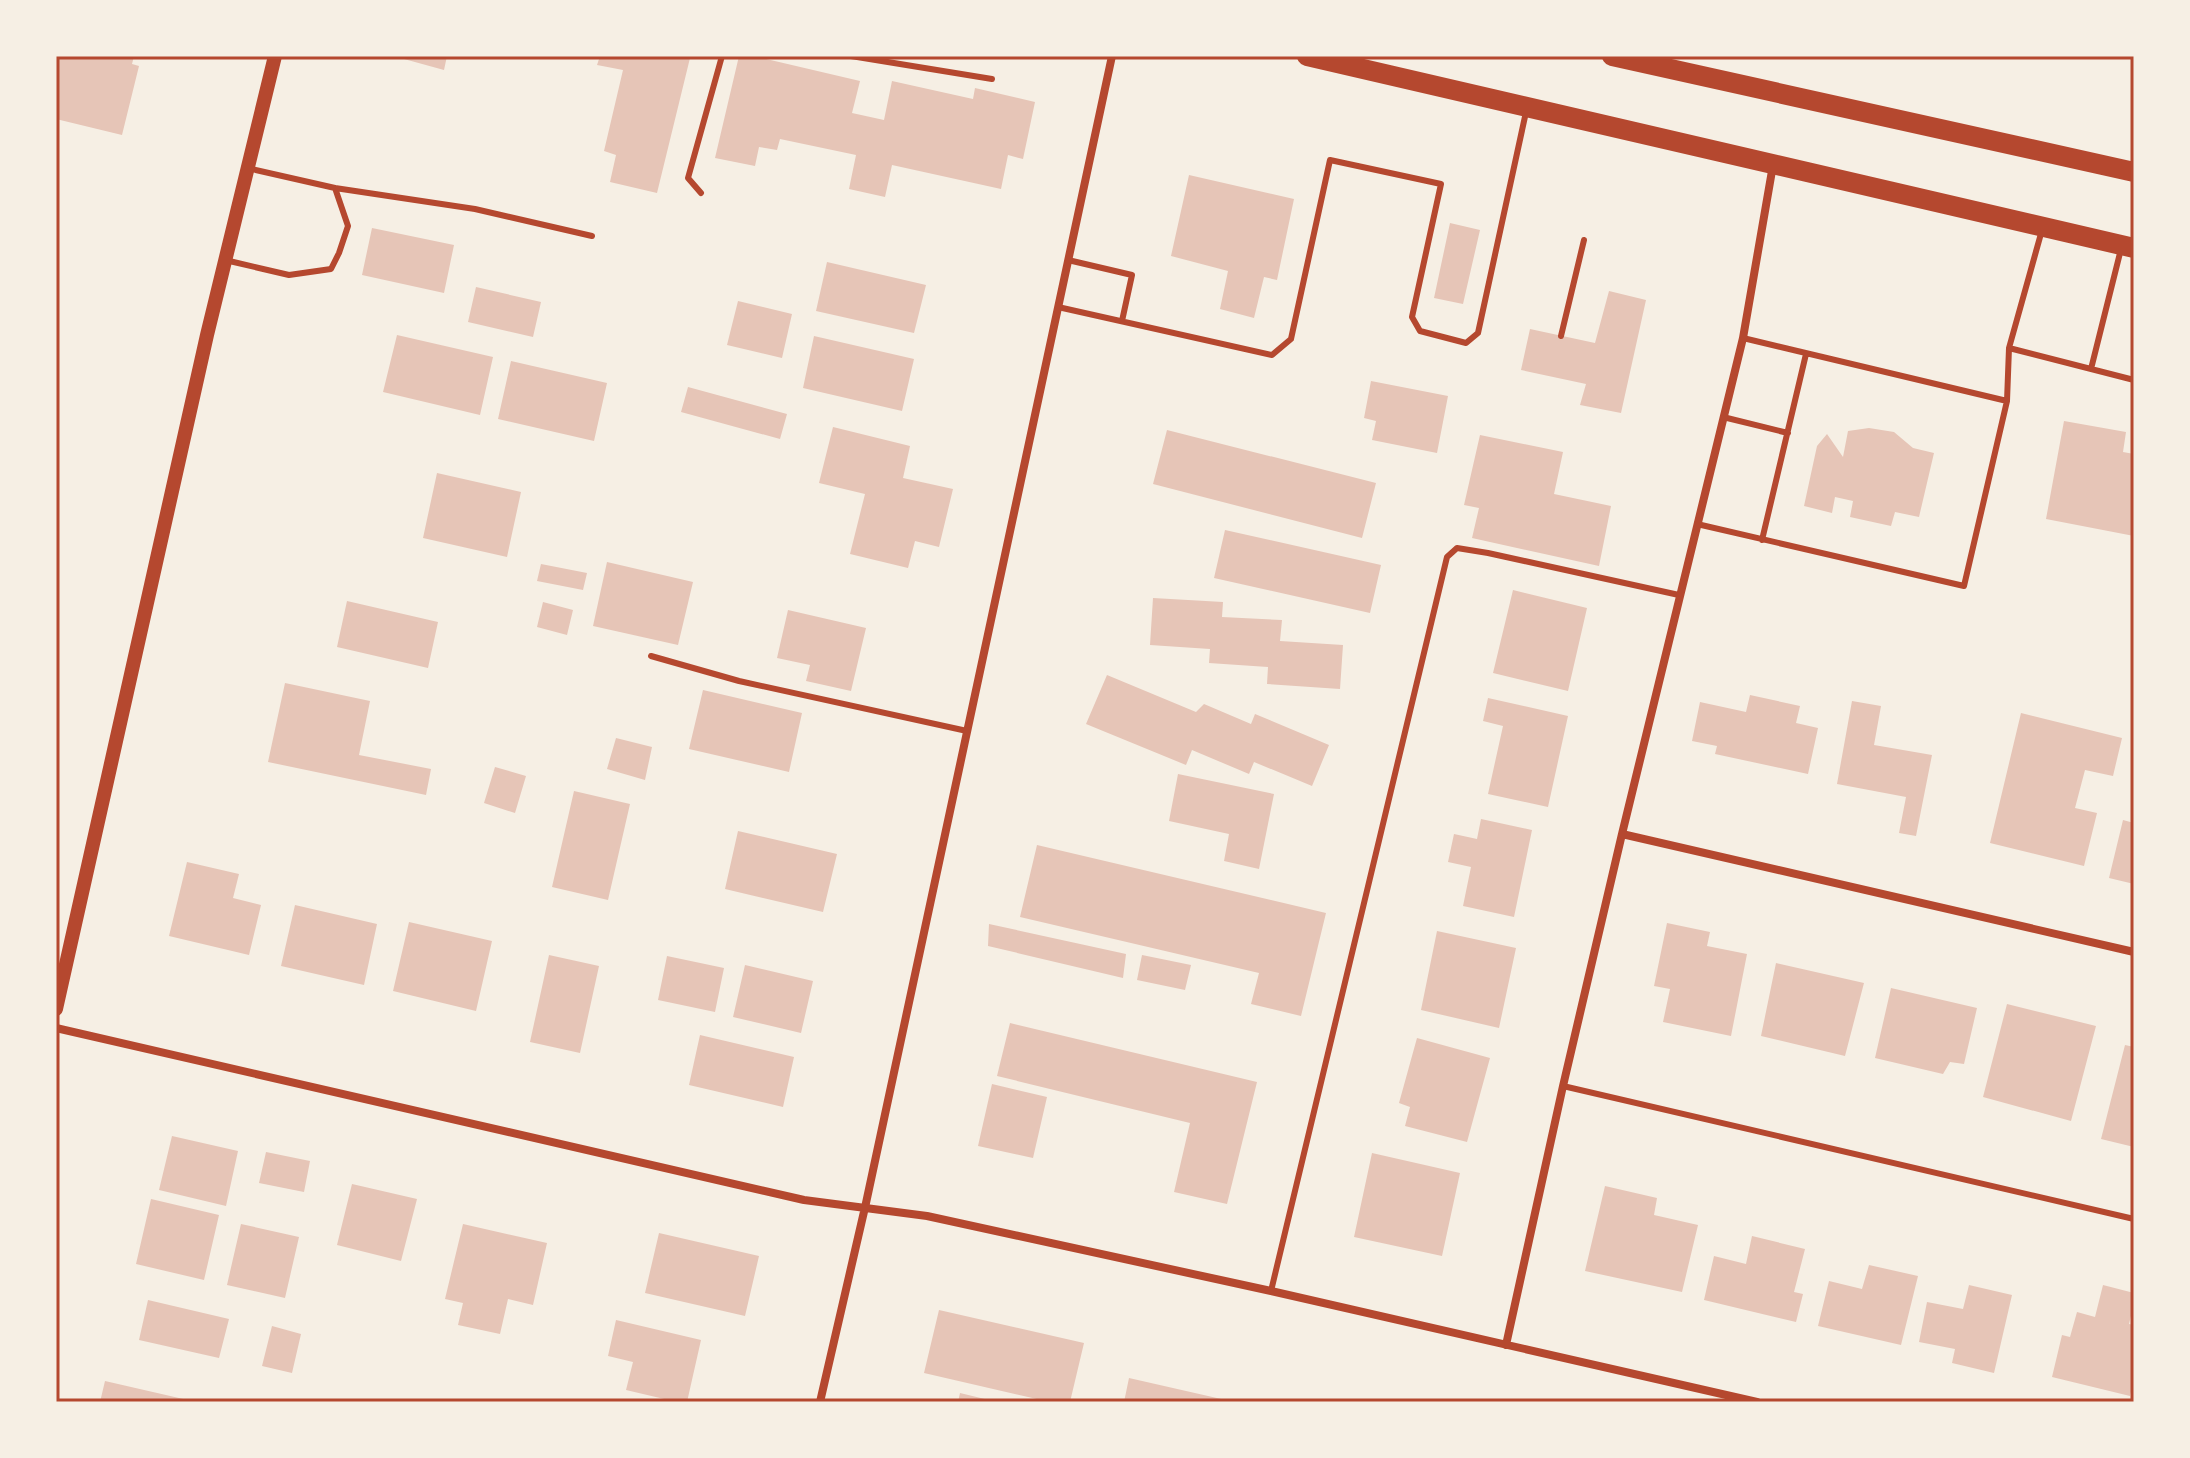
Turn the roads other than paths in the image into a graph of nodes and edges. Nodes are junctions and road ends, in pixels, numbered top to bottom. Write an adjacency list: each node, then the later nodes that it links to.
1 (275, 56): 10 (street)
2 (722, 56): 13 (lane)
3 (851, 56): 7 (lane)
4 (1112, 56): 19 (street)
5 (1307, 56): 8 (main road)
6 (1612, 56): 11 (main road)
7 (992, 79)
8 (1528, 107): 9 (main road); 21 (lane)
9 (1773, 164): 14 (main road); 23 (street)
10 (247, 168): 12 (lane); 18 (street)
11 (2134, 172)
12 (335, 188): 15 (lane); 18 (lane)
13 (701, 193)
14 (2042, 227): 17 (main road); 24 (lane)
15 (592, 236)
16 (1584, 240): 22 (lane)
17 (2128, 247): 26 (lane)
18 (225, 260): 38 (street)
19 (1068, 260): 20 (street); 21 (lane)
20 (1058, 307): 21 (lane); 35 (street)
21 (1122, 321)
22 (1561, 336)
23 (1743, 338): 25 (lane); 29 (street)
24 (2009, 348): 26 (lane); 28 (lane)
25 (1806, 354): 28 (lane); 30 (lane)
26 (2091, 369): 27 (lane)
27 (2134, 380)
28 (2007, 401): 32 (lane)
29 (1723, 417): 30 (lane); 31 (street)
30 (1788, 433): 32 (lane)
31 (1697, 524): 32 (lane); 33 (street)
32 (1762, 540)
33 (1679, 595): 36 (street); 43 (lane)
34 (651, 656): 35 (lane)
35 (967, 731): 41 (street)
36 (1622, 834): 37 (street); 40 (street)
37 (2134, 952)
38 (56, 1009)
39 (56, 1028): 41 (street)
40 (1563, 1086): 42 (lane); 44 (street)
41 (865, 1208): 43 (street); 45 (street)
42 (2134, 1219)
43 (1271, 1291): 44 (street)
44 (1506, 1345): 46 (street)
45 (820, 1402)
46 (1757, 1402)

